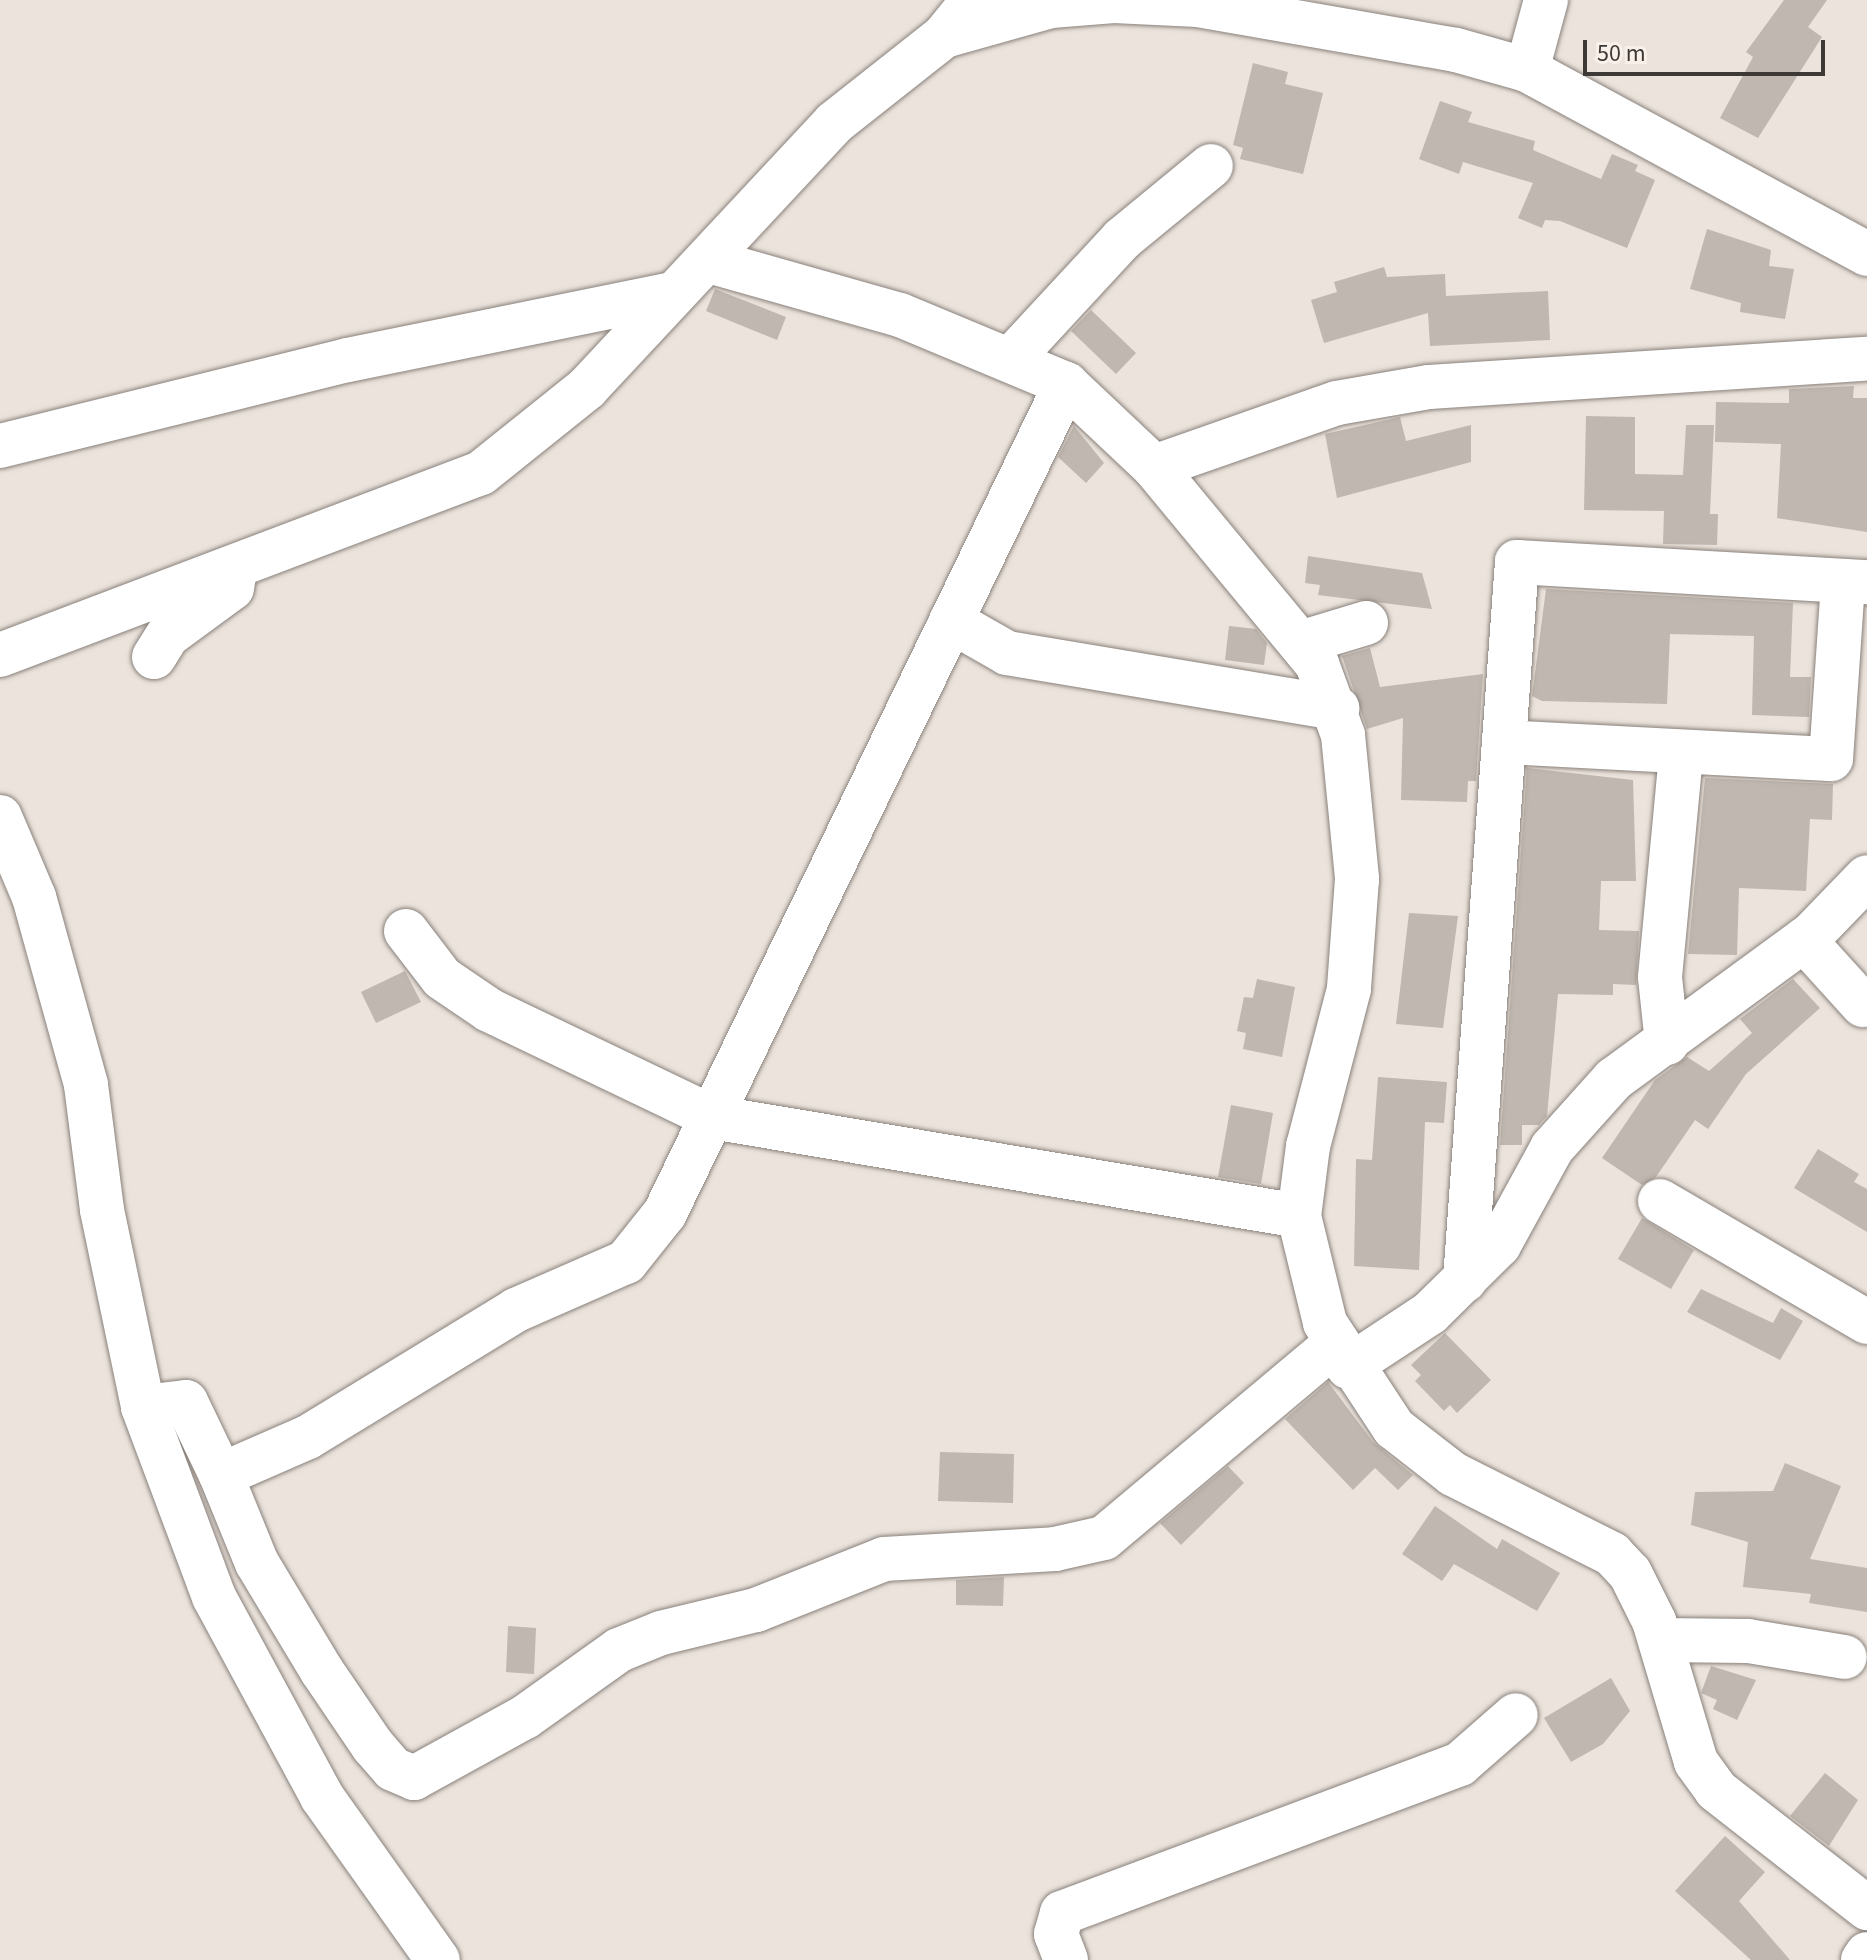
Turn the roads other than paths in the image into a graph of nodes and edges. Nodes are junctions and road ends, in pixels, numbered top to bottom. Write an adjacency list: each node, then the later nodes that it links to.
1 (973, 0): 3 (street)
2 (1546, 0): 4 (street)
3 (944, 36): 4 (street); 7 (street)
4 (1527, 70): 6 (street)
5 (1211, 166): 9 (street)
6 (1867, 254)
7 (709, 261): 8 (street); 9 (street)
8 (671, 294): 12 (street); 14 (street)
9 (1011, 359): 11 (street)
10 (1867, 359): 13 (street)
11 (1066, 384): 13 (street); 16 (street)
12 (0, 446)
13 (1154, 467): 18 (street)
14 (235, 568): 19 (street); 20 (street)
15 (1855, 581): 22 (street); 23 (street)
16 (951, 621): 21 (street); 30 (street)
17 (1366, 623): 18 (street)
18 (1300, 643): 21 (street)
19 (0, 655)
20 (154, 657)
21 (1337, 708): 32 (street)
22 (1504, 742): 23 (street); 33 (street)
23 (1681, 754): 29 (street)
24 (0, 817): 36 (street)
25 (1867, 877): 27 (street)
26 (406, 931): 30 (street)
27 (1804, 940): 28 (street); 29 (street)
28 (1863, 1005)
29 (1667, 1043): 33 (street)
30 (712, 1117): 32 (street); 37 (street)
31 (1660, 1201): 34 (street)
32 (1299, 1216): 35 (street)
33 (1465, 1280): 35 (street)
34 (1867, 1322)
35 (1342, 1355): 37 (street); 38 (street)
36 (143, 1407): 37 (street); 43 (street)
37 (221, 1475)
38 (1660, 1640): 39 (street); 41 (street)
39 (1845, 1657)
40 (1516, 1715): 44 (street)
41 (1867, 1908)
42 (1867, 1954): 45 (street)
43 (438, 1960)
44 (1066, 1960)
45 (1863, 1960)

